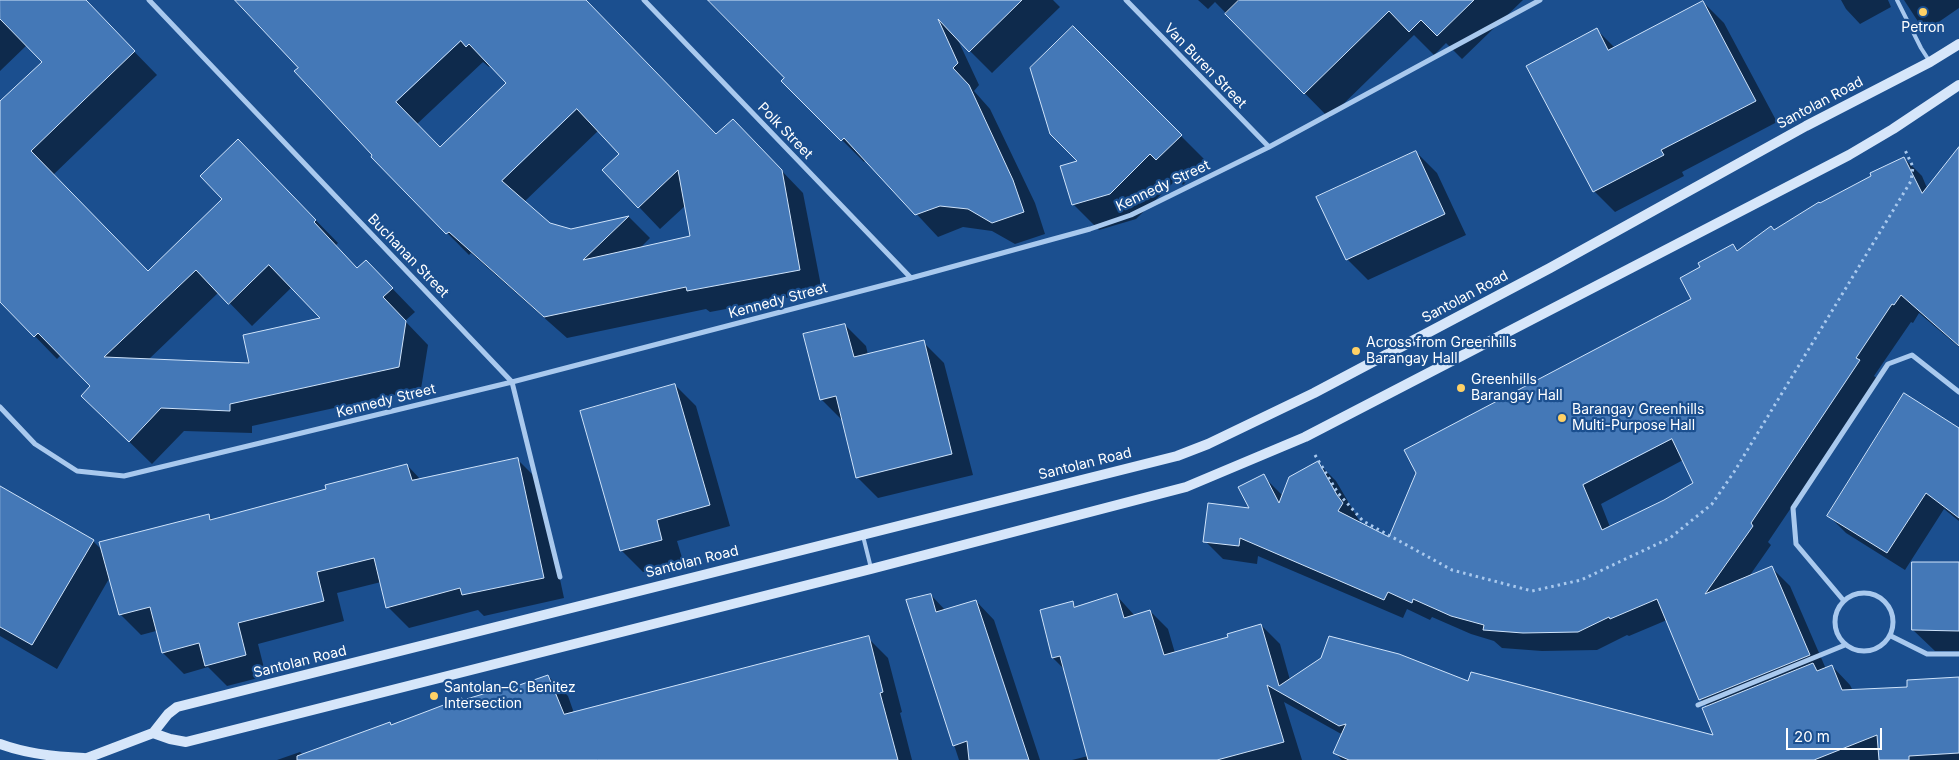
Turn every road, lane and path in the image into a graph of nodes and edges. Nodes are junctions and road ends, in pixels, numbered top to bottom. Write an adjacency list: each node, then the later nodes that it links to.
1 (148, 0): 12 (street, Buchanan Street)
2 (644, 0): 11 (street, Polk Street)
3 (1126, 0): 9 (street, Van Buren Street)
4 (1540, 0): 9 (street, Kennedy Street)
5 (1897, 0): 7 (lane)
6 (1959, 44): 7 (main road, Santolan Road)
7 (1930, 62): 16 (main road, Santolan Road)
8 (1959, 85): 15 (main road)
9 (1269, 148): 11 (street, Kennedy Street)
10 (1907, 155): 15 (path)
11 (910, 278): 12 (street, Kennedy Street)
12 (512, 382): 14 (street, Kennedy Street); 18 (street, Buchanan Street)
13 (1959, 392): 19 (street)
14 (0, 407)
15 (1305, 437): 17 (main road)
16 (862, 534): 17 (lane); 24 (main road, Santolan Road)
17 (871, 569): 24 (main road)
18 (560, 577)
19 (1844, 601): 20 (street); 21 (street)
20 (1891, 636): 21 (street); 22 (street)
21 (1845, 645): 23 (street)
22 (1959, 654)
23 (1698, 705)
24 (153, 733): 26 (main road)
25 (0, 744): 26 (main road)
26 (83, 760)

